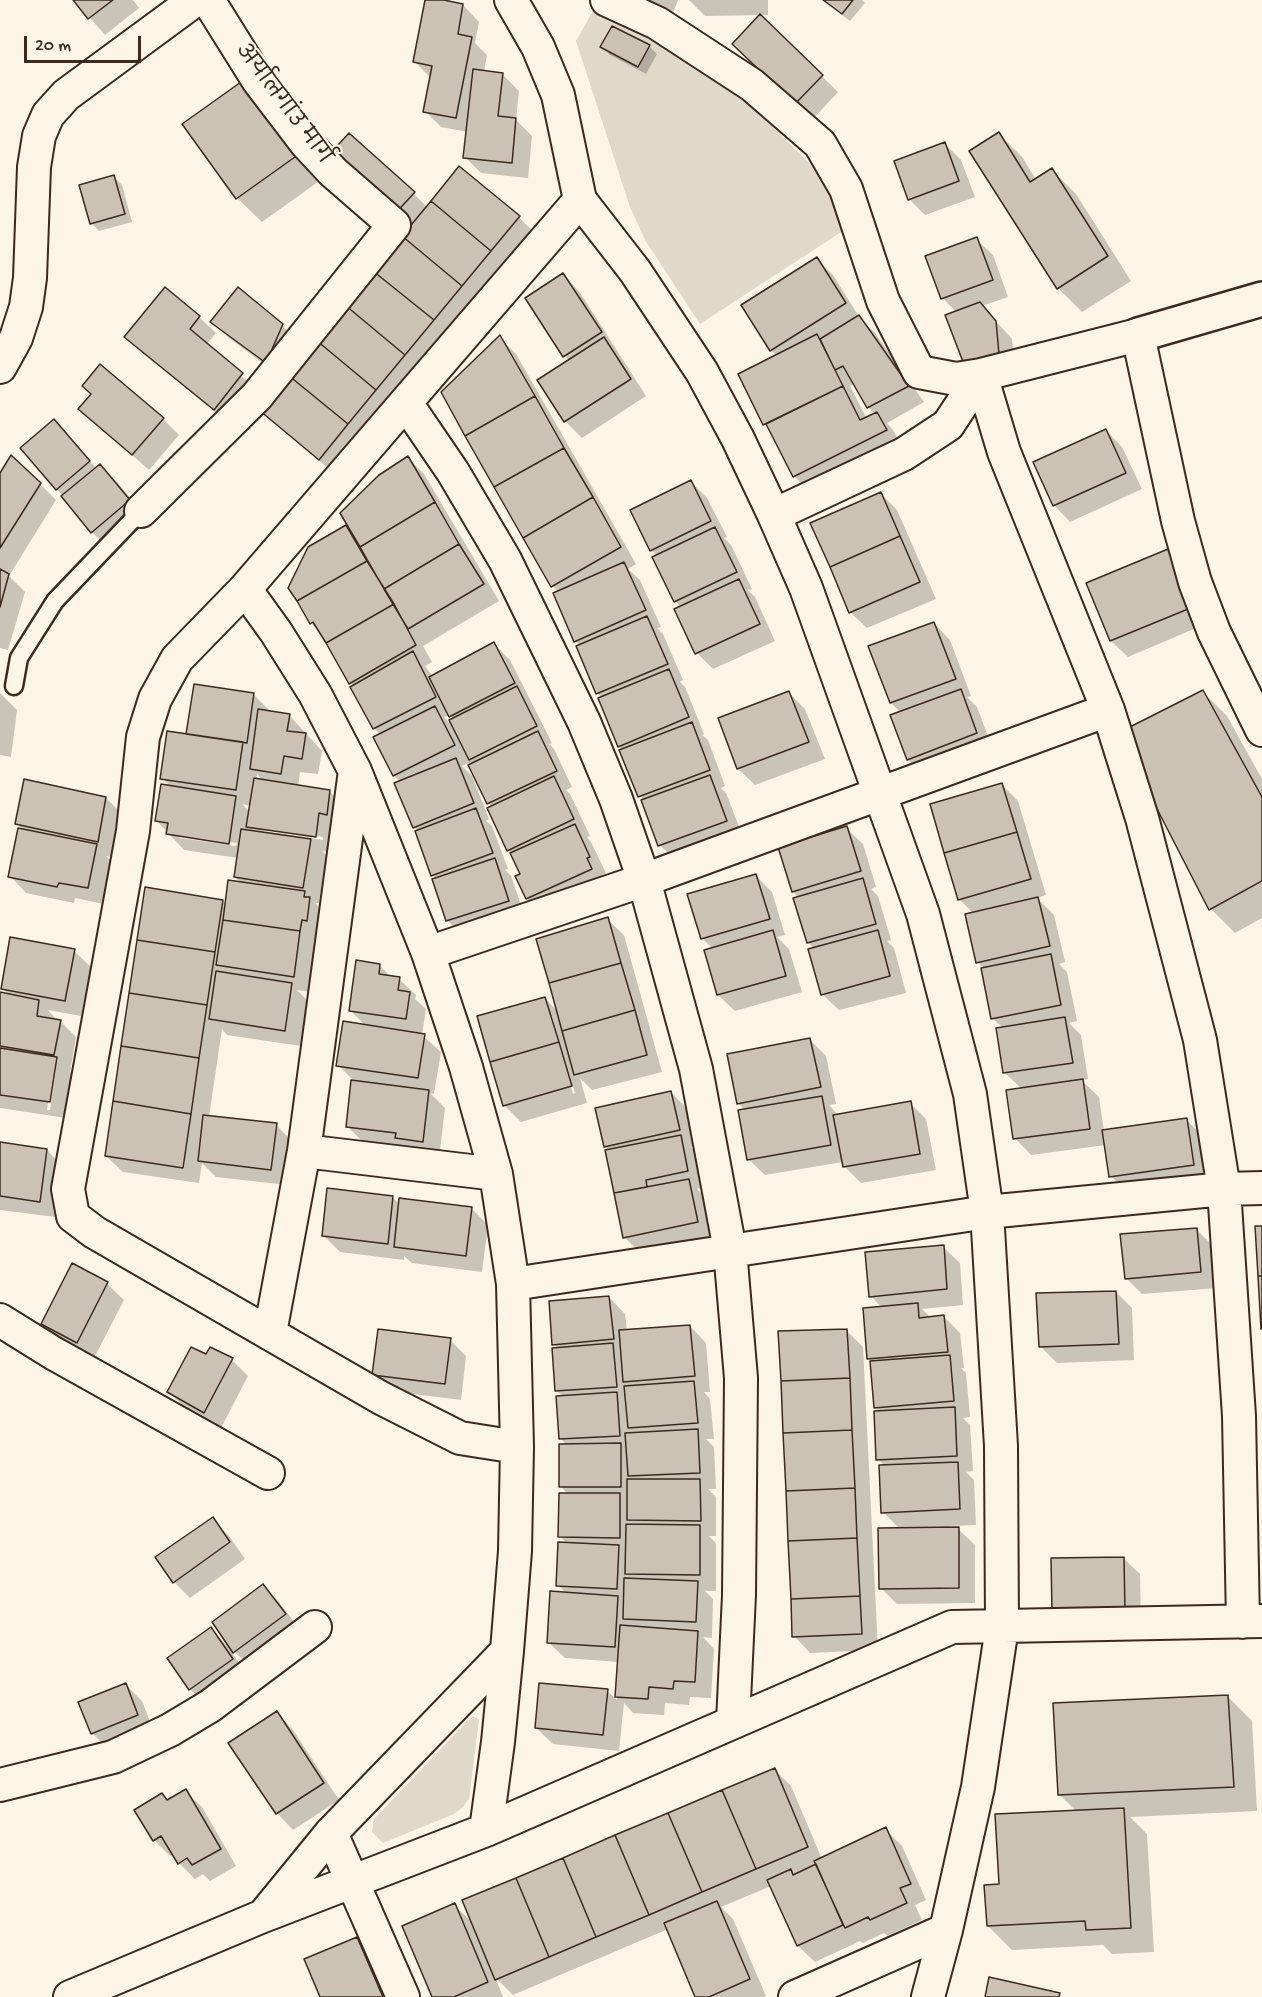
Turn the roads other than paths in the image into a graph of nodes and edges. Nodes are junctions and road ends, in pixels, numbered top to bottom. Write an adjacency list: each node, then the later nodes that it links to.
1 (195, 0): 8 (street)
2 (208, 0): 11 (street, अर्यालगांउ मार्ग)
3 (511, 0): 5 (street)
4 (607, 0): 9 (street)
5 (580, 200): 10 (street); 12 (street)
6 (1262, 299): 7 (street)
7 (1138, 335): 9 (street); 16 (street)
8 (0, 367)
9 (981, 375): 12 (street); 15 (street)
10 (406, 403): 13 (street); 19 (street)
11 (141, 511): 14 (lane)
12 (774, 515): 18 (street)
13 (245, 589): 17 (street); 29 (street)
14 (14, 686)
15 (1108, 710): 18 (street); 24 (street)
16 (1262, 728)
17 (355, 771): 20 (street); 21 (street)
18 (880, 792): 19 (street); 25 (street)
19 (644, 880): 20 (street); 26 (street)
20 (428, 953): 22 (street)
21 (304, 1151): 22 (street); 29 (street)
22 (496, 1174): 27 (street)
23 (1262, 1188): 24 (street)
24 (1224, 1189): 25 (street); 32 (street)
25 (987, 1212): 26 (street); 34 (street)
26 (729, 1250): 27 (street); 36 (street)
27 (513, 1284): 30 (street)
28 (0, 1320): 31 (street)
29 (270, 1333): 30 (street)
30 (517, 1446): 35 (street)
31 (268, 1473)
32 (1253, 1622): 34 (street)
33 (315, 1627): 37 (street)
34 (1002, 1628): 36 (street); 42 (street)
35 (507, 1651): 38 (street); 39 (street)
36 (733, 1722): 38 (street)
37 (0, 1785)
38 (486, 1830): 40 (street)
39 (332, 1833): 40 (street); 41 (street)
40 (353, 1882): 41 (street); 44 (street)
41 (263, 1916): 43 (street)
42 (946, 1930): 45 (street); 46 (street)
43 (70, 1997)
44 (403, 1997)
45 (795, 1997)
46 (928, 1997)

